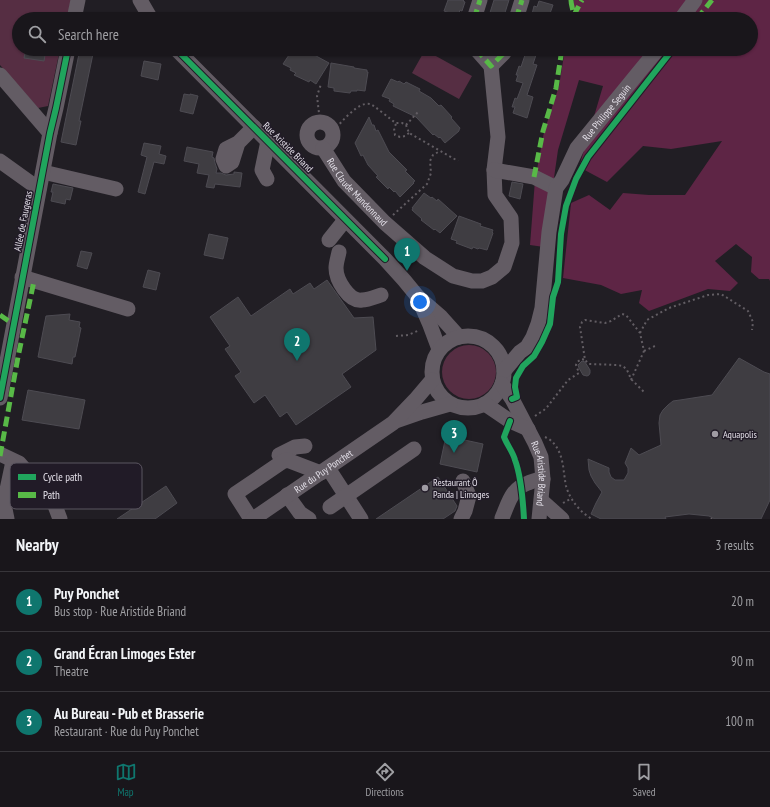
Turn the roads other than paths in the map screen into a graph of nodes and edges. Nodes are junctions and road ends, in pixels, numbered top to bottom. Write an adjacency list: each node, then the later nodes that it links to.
1 (78, 0): 6 (street)
2 (140, 0): 7 (street)
3 (480, 0): 8 (street)
4 (522, 0): 9 (street)
5 (696, 0): 10 (street)
6 (75, 12)
7 (147, 12)
8 (476, 12)
9 (518, 12)
10 (687, 12)
11 (67, 56): 19 (street, Allée de Faugeras)
12 (183, 56): 18 (street, Rue Aristide Briand)
13 (482, 56): 16 (street)
14 (501, 56): 16 (street)
15 (653, 56): 27 (street, Rue Philippe Seguin)
16 (491, 66): 24 (street, Rue Claude Mandonnaud)
17 (0, 75): 19 (street)
18 (254, 127): 20 (street, Rue Aristide Briand); 21 (street)
19 (50, 132): 25 (street, Allée de Faugeras)
20 (268, 142): 26 (street); 30 (street, Rue Aristide Briand)
21 (238, 143)
22 (323, 148): 22 (street); 24 (street, Rue Claude Mandonnaud)
23 (0, 161): 28 (street)
24 (494, 170): 27 (street)
25 (42, 172): 28 (street, Allée de Faugeras); 29 (street)
26 (266, 179)
27 (559, 184): 40 (street, Rue Philippe Seguin)
28 (39, 189): 33 (street, Allée de Faugeras)
29 (116, 189)
30 (345, 220): 31 (street); 35 (street, Rue Aristide Briand)
31 (329, 240)
32 (339, 252): 34 (street)
33 (22, 277): 36 (street); 43 (street, Allée de Faugeras)
34 (381, 295)
35 (418, 298): 37 (street, Rue Aristide Briand); 38 (street, Rue Aristide Briand)
36 (128, 310)
37 (459, 337): 38 (street); 39 (street)
38 (439, 349): 42 (street)
39 (497, 350): 40 (street); 41 (street)
40 (520, 352): 41 (street)
41 (503, 378): 45 (street); 47 (street, Rue Aristide Briand)
42 (432, 380): 44 (street); 46 (street, Rue du Puy Ponchet)
43 (0, 398)
44 (450, 404): 45 (street); 46 (street, Rue du Puy Ponchet)
45 (485, 404): 47 (street, Rue Aristide Briand)
46 (393, 422): 53 (street, Rue du Puy Ponchet)
47 (528, 429): 55 (street, Rue Aristide Briand)
48 (305, 446): 50 (street)
49 (414, 449): 58 (street)
50 (278, 455)
51 (7, 457): 52 (street)
52 (19, 463)
53 (324, 470): 57 (street, Rue du Puy Ponchet); 58 (street); 63 (street)
54 (10, 476): 62 (street)
55 (543, 479): 59 (street, Rue Aristide Briand); 61 (street)
56 (462, 481): 66 (street)
57 (287, 495): 63 (street, Rue du Puy Ponchet); 64 (street)
58 (346, 496): 60 (street); 65 (street)
59 (542, 501): 67 (street, Rue Aristide Briand); 68 (street)
60 (330, 507)
61 (502, 518)
62 (7, 519)
63 (252, 519)
64 (309, 519)
65 (362, 519)
66 (461, 519)
67 (539, 519)
68 (562, 519)

